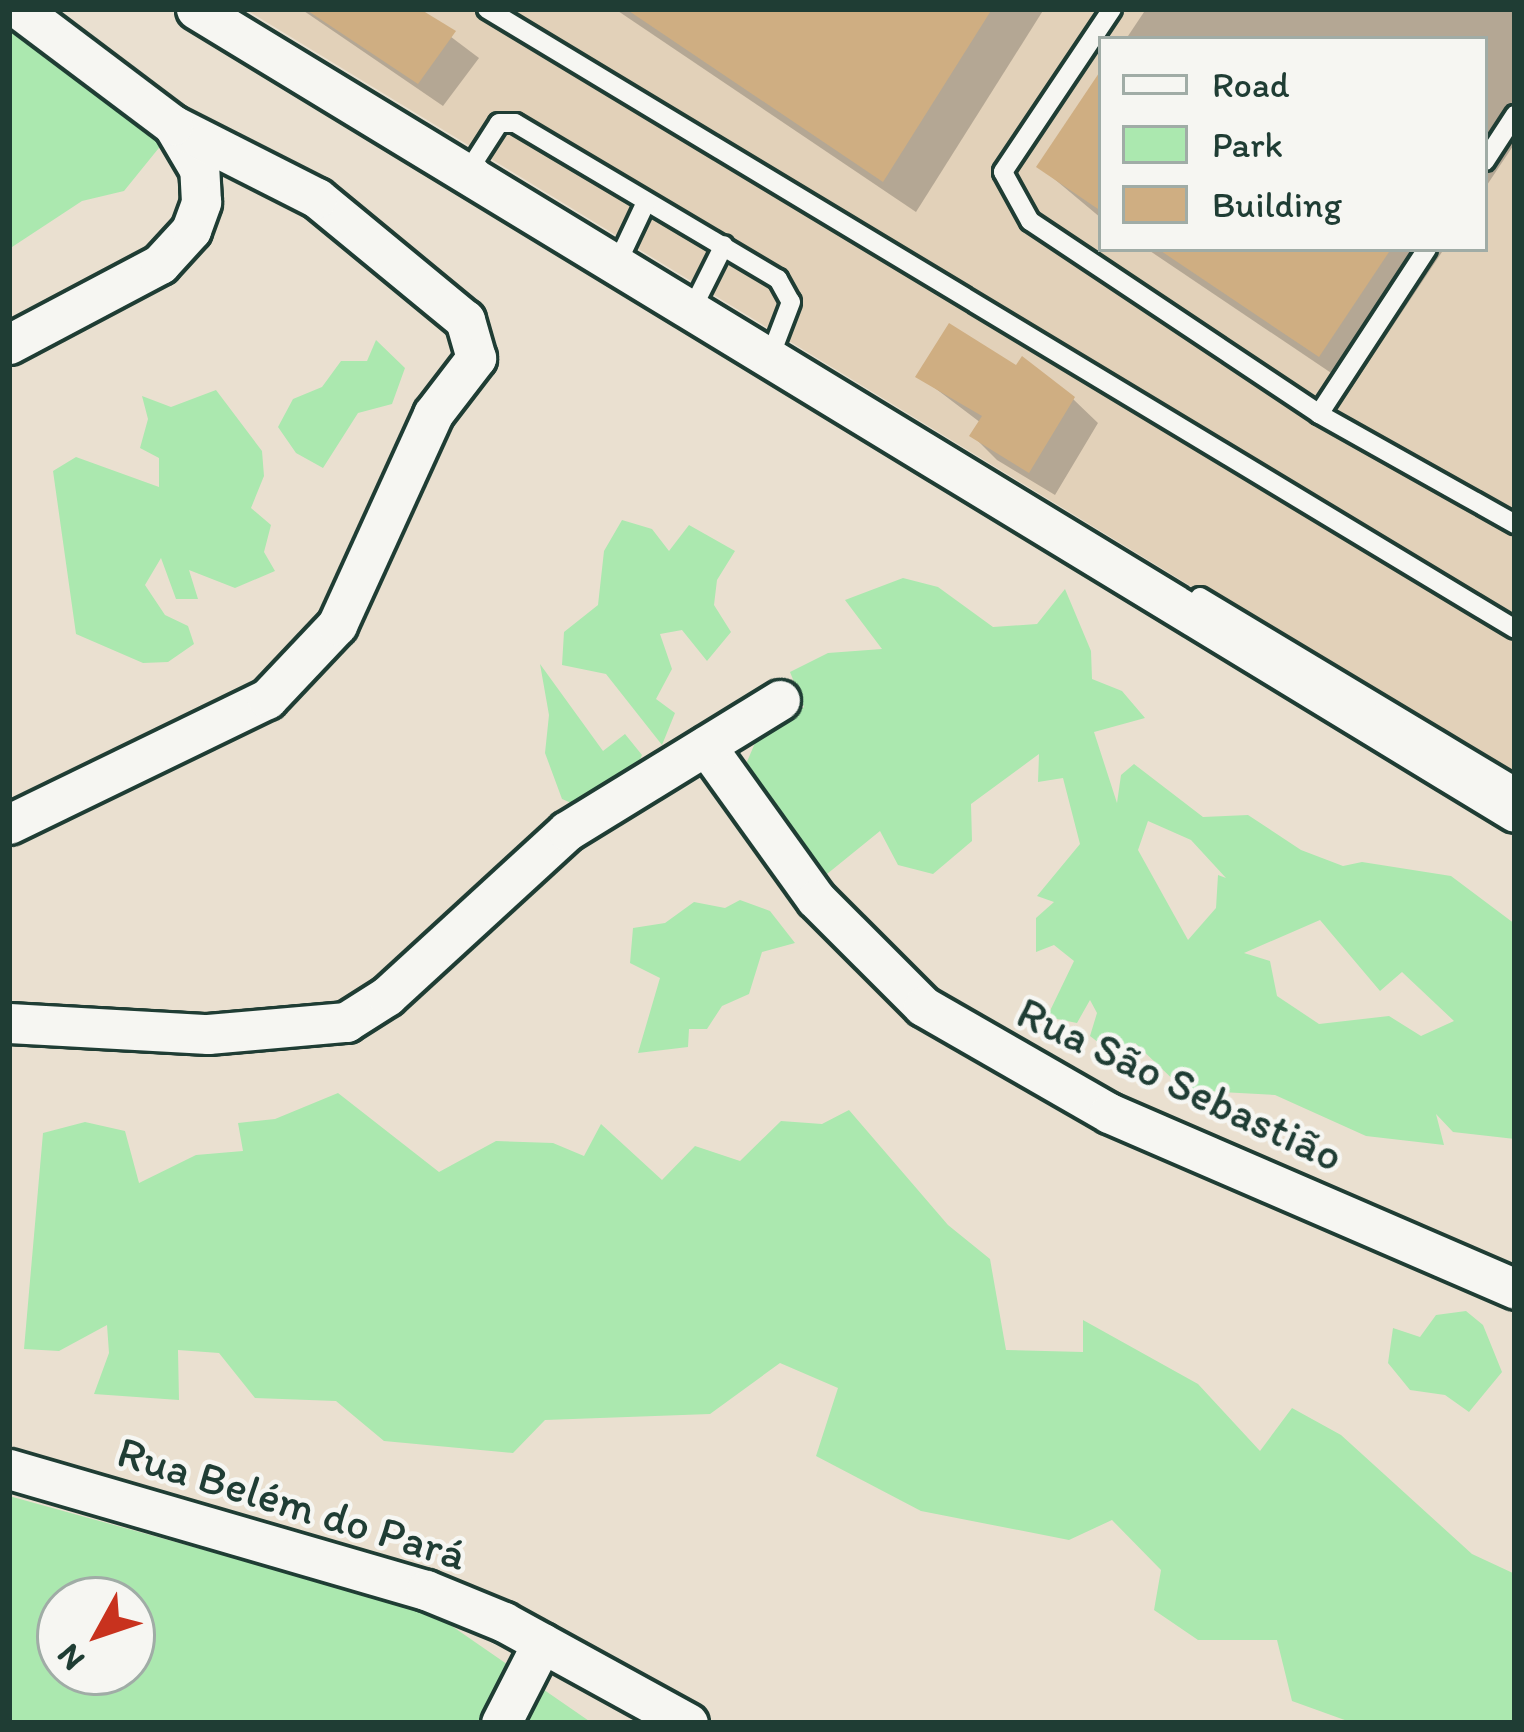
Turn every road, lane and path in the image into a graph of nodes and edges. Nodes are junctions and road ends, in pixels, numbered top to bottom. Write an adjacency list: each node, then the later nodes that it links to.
1 (19, 9): 6 (street)
2 (196, 9): 21 (street)
3 (487, 9): 17 (lane)
4 (1112, 9): 15 (lane)
5 (1515, 115): 7 (lane)
6 (173, 125): 13 (street); 22 (street)
7 (1488, 156)
8 (646, 202): 9 (lane); 11 (lane); 11 (lane)
9 (724, 245): 12 (lane); 14 (lane)
10 (1425, 252): 15 (lane)
11 (622, 255): 12 (lane)
12 (697, 299): 14 (lane)
13 (9, 344)
14 (775, 344): 20 (lane)
15 (1319, 414): 16 (lane)
16 (1515, 524)
17 (1515, 628)
18 (781, 700): 19 (street)
19 (706, 746): 23 (street); 24 (street, Rua São Sebastião)
20 (1515, 786)
21 (1515, 812)
22 (9, 824)
23 (9, 1023)
24 (1515, 1289)
25 (9, 1468): 26 (street, Rua Belém do Pará)
26 (542, 1643): 27 (street); 28 (street, Rua Belém do Pará)
27 (501, 1723)
28 (688, 1723)

